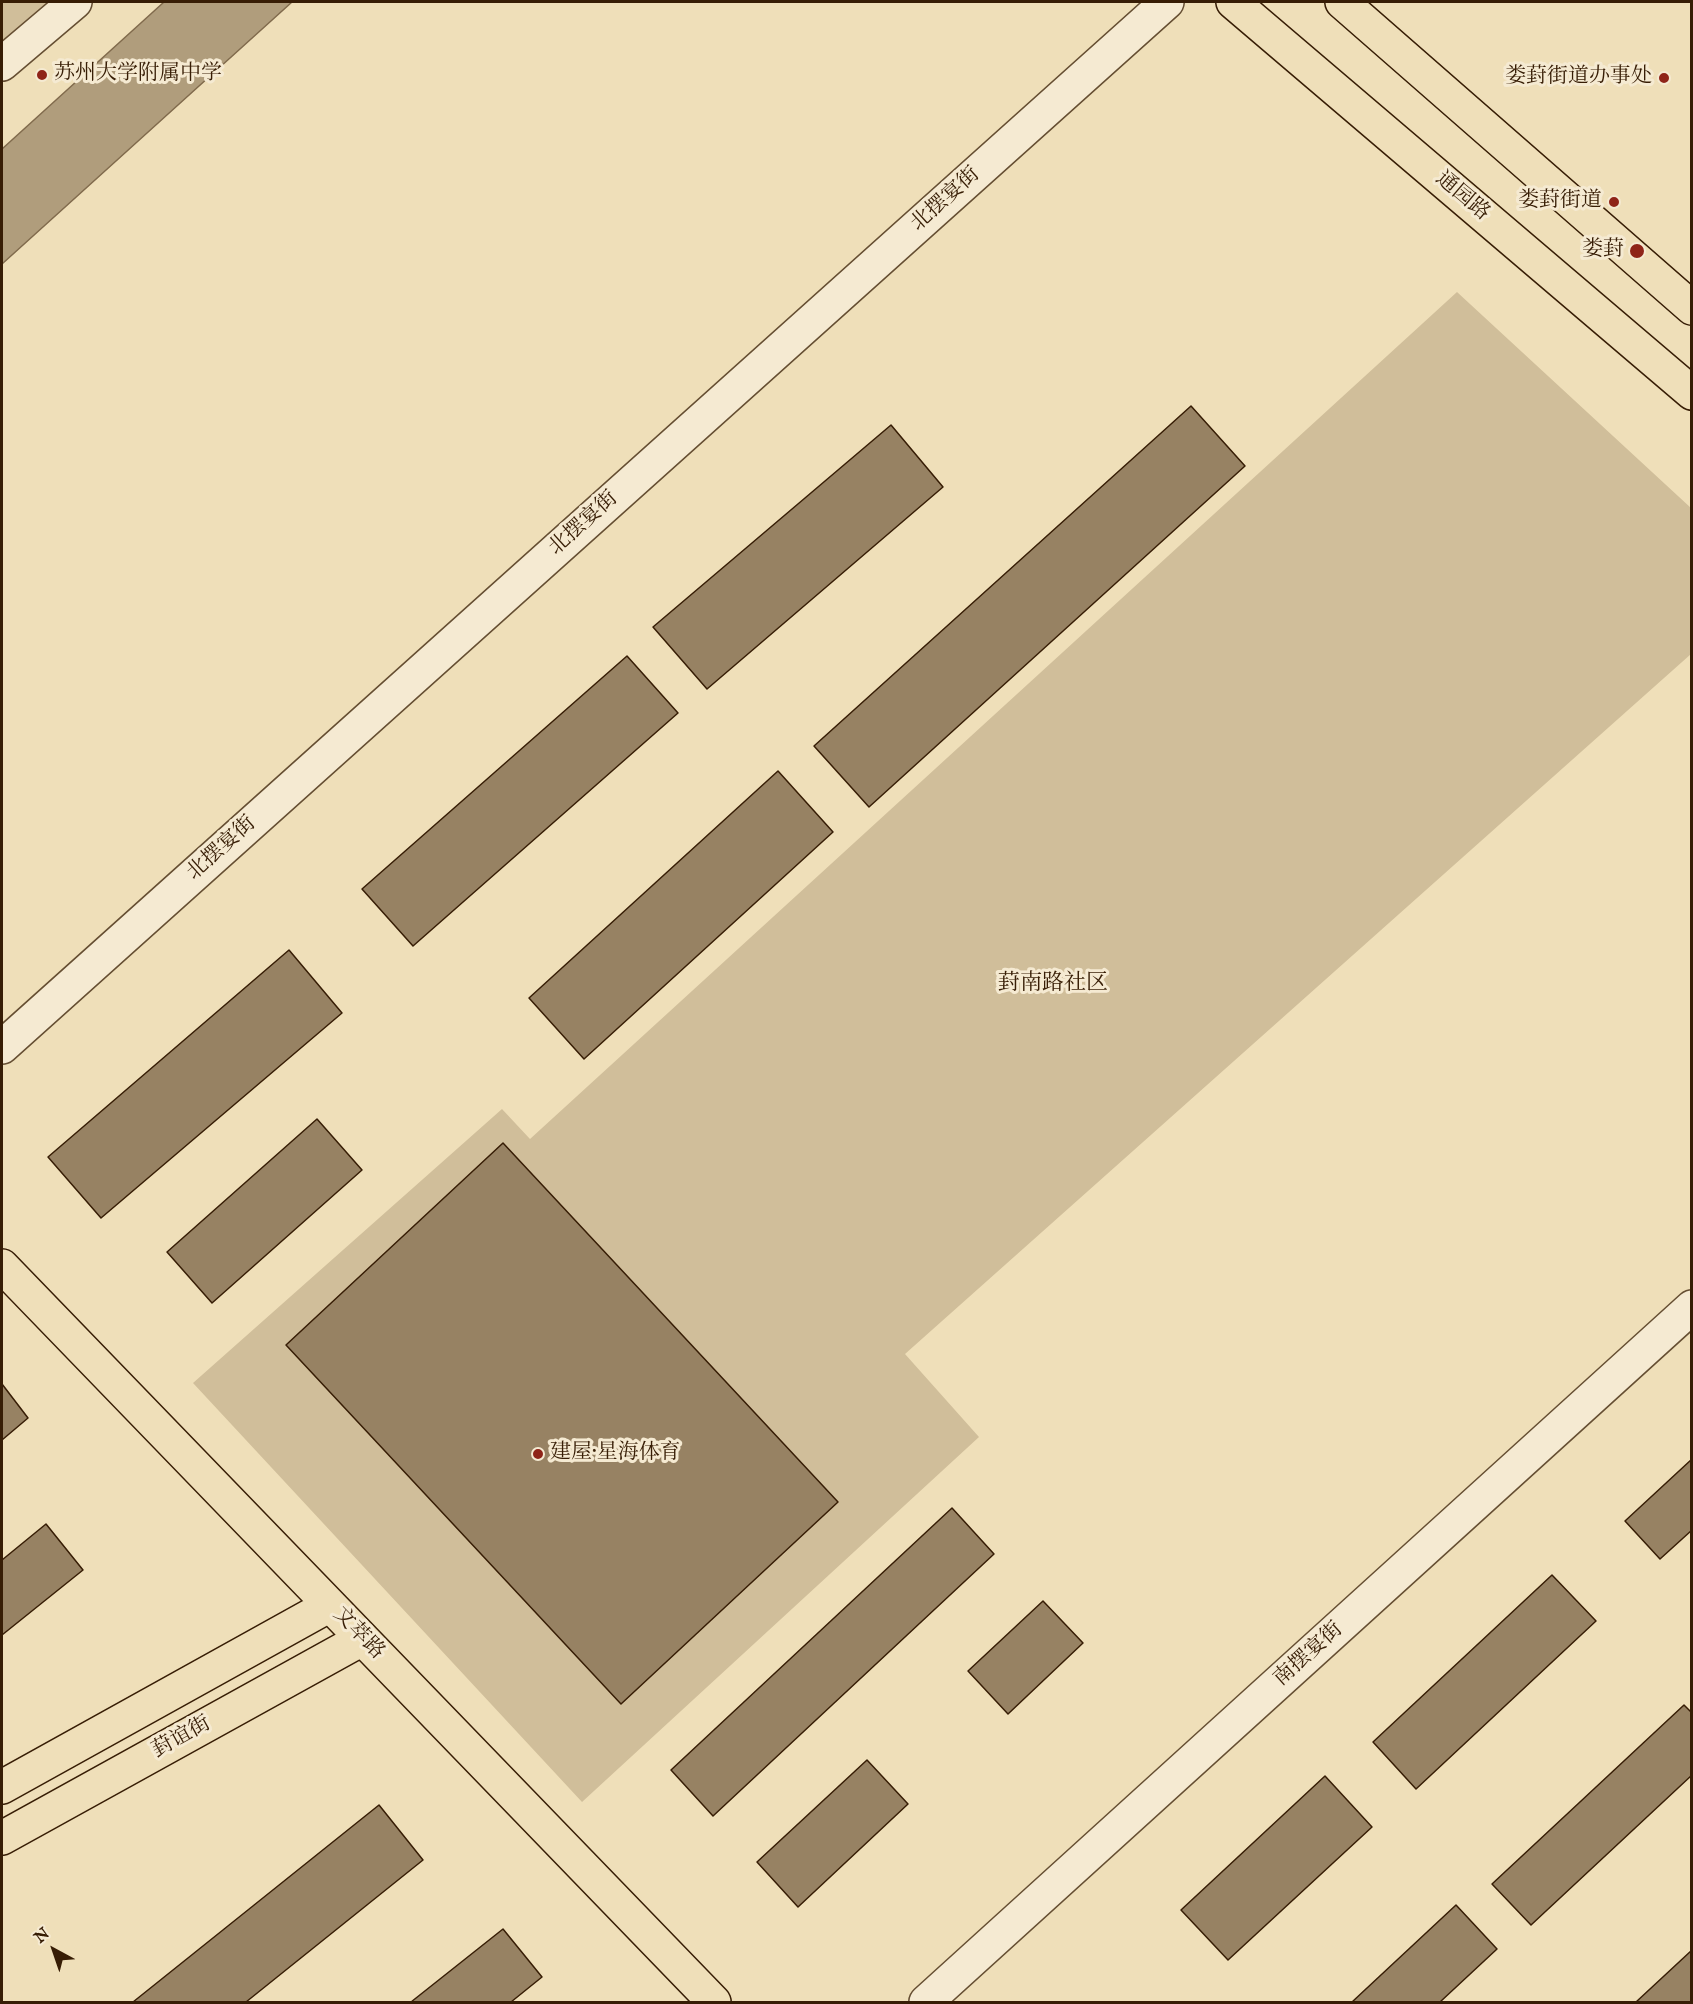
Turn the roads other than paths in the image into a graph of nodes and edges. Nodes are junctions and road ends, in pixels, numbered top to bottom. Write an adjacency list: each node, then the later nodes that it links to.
1 (75, 2): 5 (street)
2 (1167, 2): 8 (street, 北摆宴街)
3 (1233, 2): 7 (main road, 通园路)
4 (1342, 2): 6 (main road)
5 (2, 64)
6 (1692, 308)
7 (1692, 393)
8 (2, 1047)
9 (2, 1266): 11 (main road, 文萃路)
10 (1692, 1307): 16 (street, 南摆宴街)
11 (330, 1605): 12 (main road, 文萃路); 13 (main road)
12 (362, 1639): 14 (main road, 葑谊街); 15 (main road, 文萃路)
13 (2, 1787)
14 (2, 1838)
15 (714, 2002)
16 (926, 2002)

